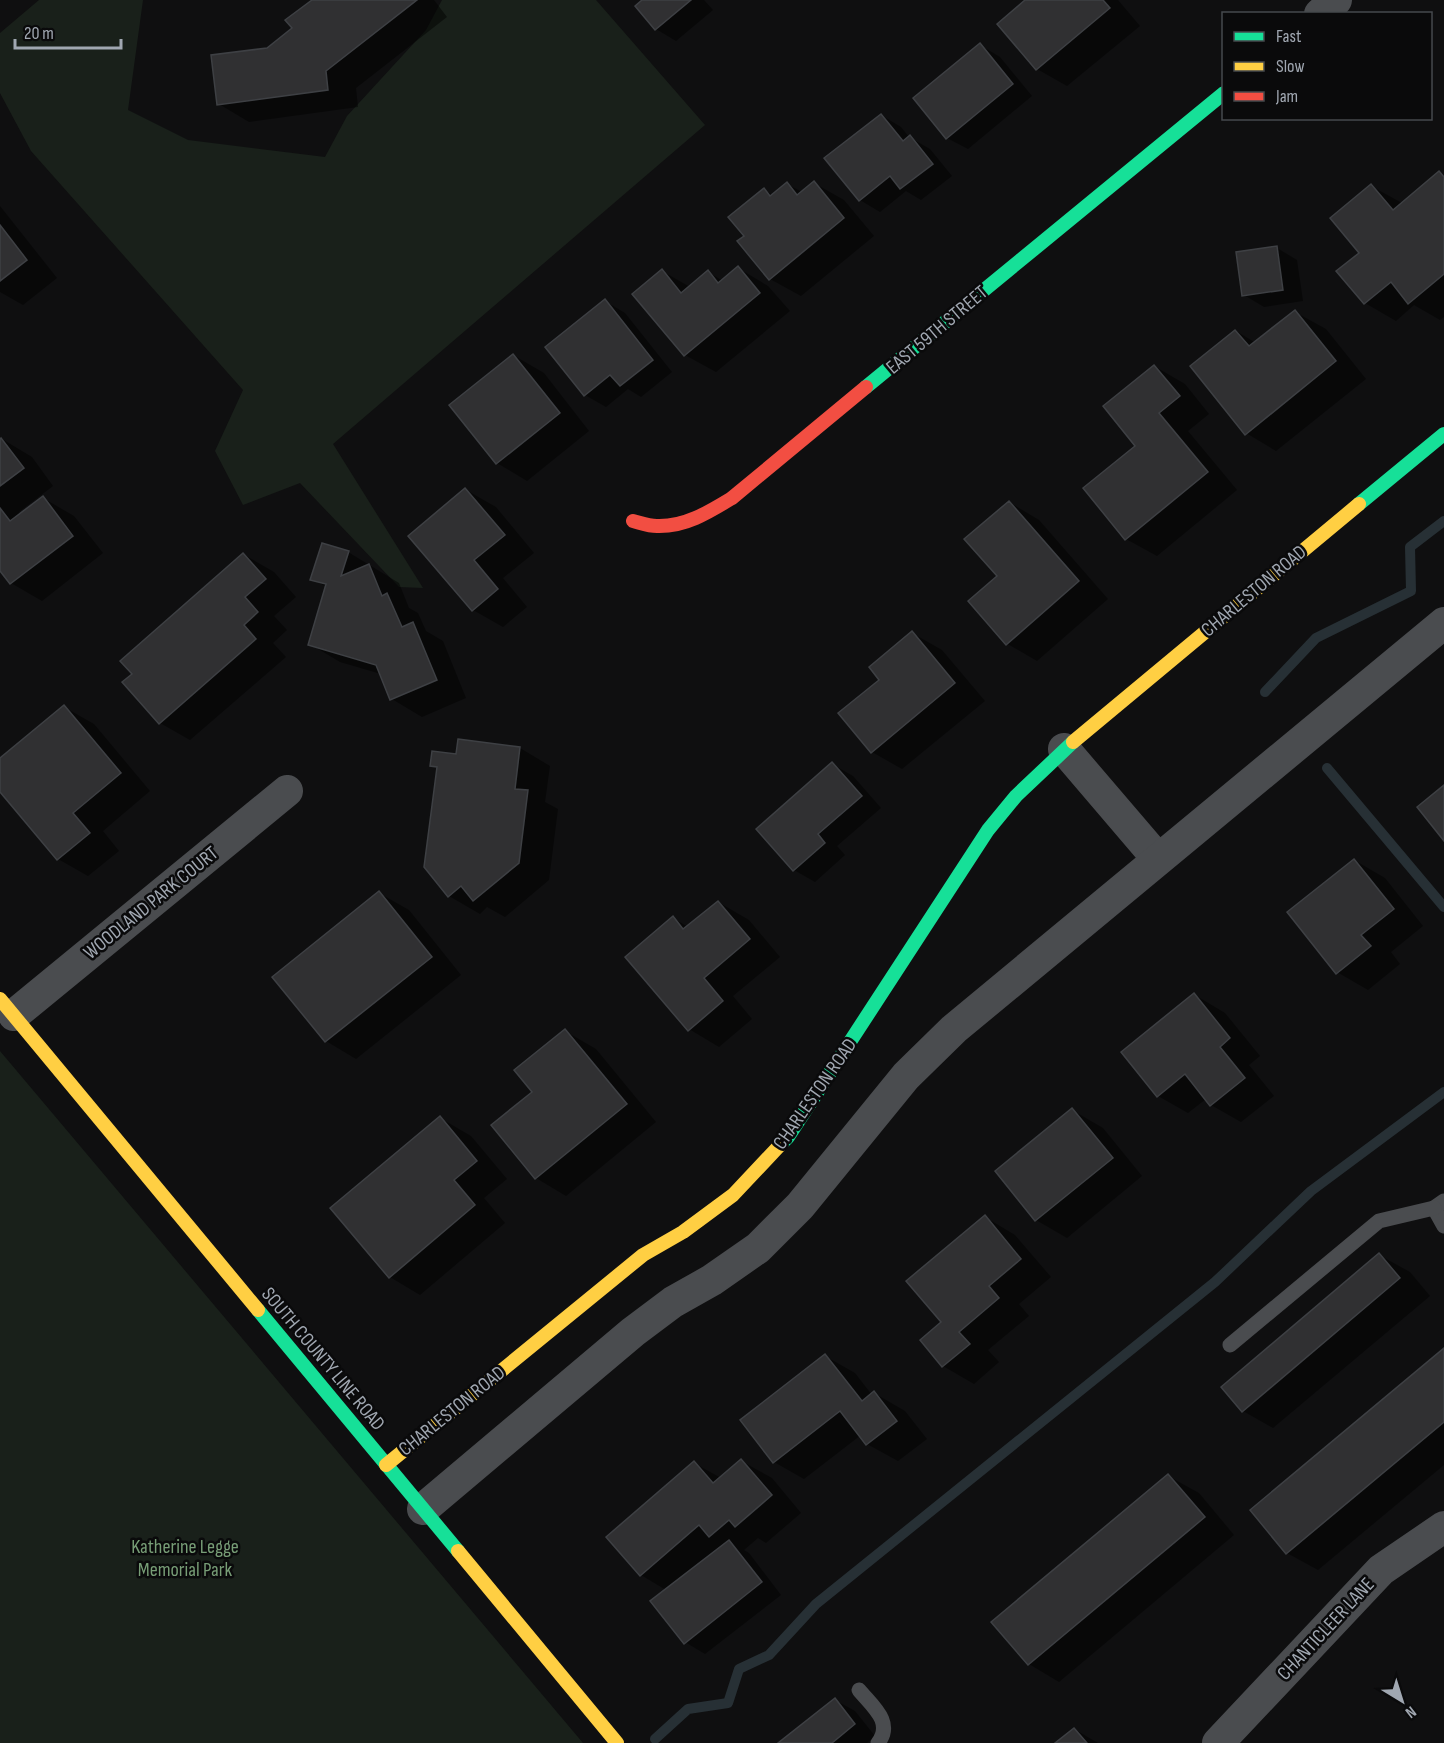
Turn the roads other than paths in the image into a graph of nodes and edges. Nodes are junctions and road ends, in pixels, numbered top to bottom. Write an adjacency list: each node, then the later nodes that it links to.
1 (1336, 0): 2 (street)
2 (1322, 12)
3 (1222, 95): 5 (street, EAST 59TH STREET)
4 (1444, 434): 7 (street, CHARLESTON ROAD)
5 (633, 521)
6 (1444, 623): 9 (street)
7 (1064, 749): 9 (street); 14 (street, CHARLESTON ROAD)
8 (287, 790): 10 (street, WOODLAND PARK COURT)
9 (1158, 859): 15 (street)
10 (7, 1007): 14 (street, SOUTH COUNTY LINE ROAD)
11 (1439, 1204): 12 (lane); 13 (lane)
12 (1444, 1226)
13 (1230, 1345)
14 (386, 1465): 15 (street, SOUTH COUNTY LINE ROAD)
15 (423, 1509): 18 (street, SOUTH COUNTY LINE ROAD)
16 (1444, 1527): 20 (street, CHANTICLEER LANE)
17 (859, 1690): 19 (lane)
18 (617, 1743)
19 (878, 1743)
20 (1218, 1743)

